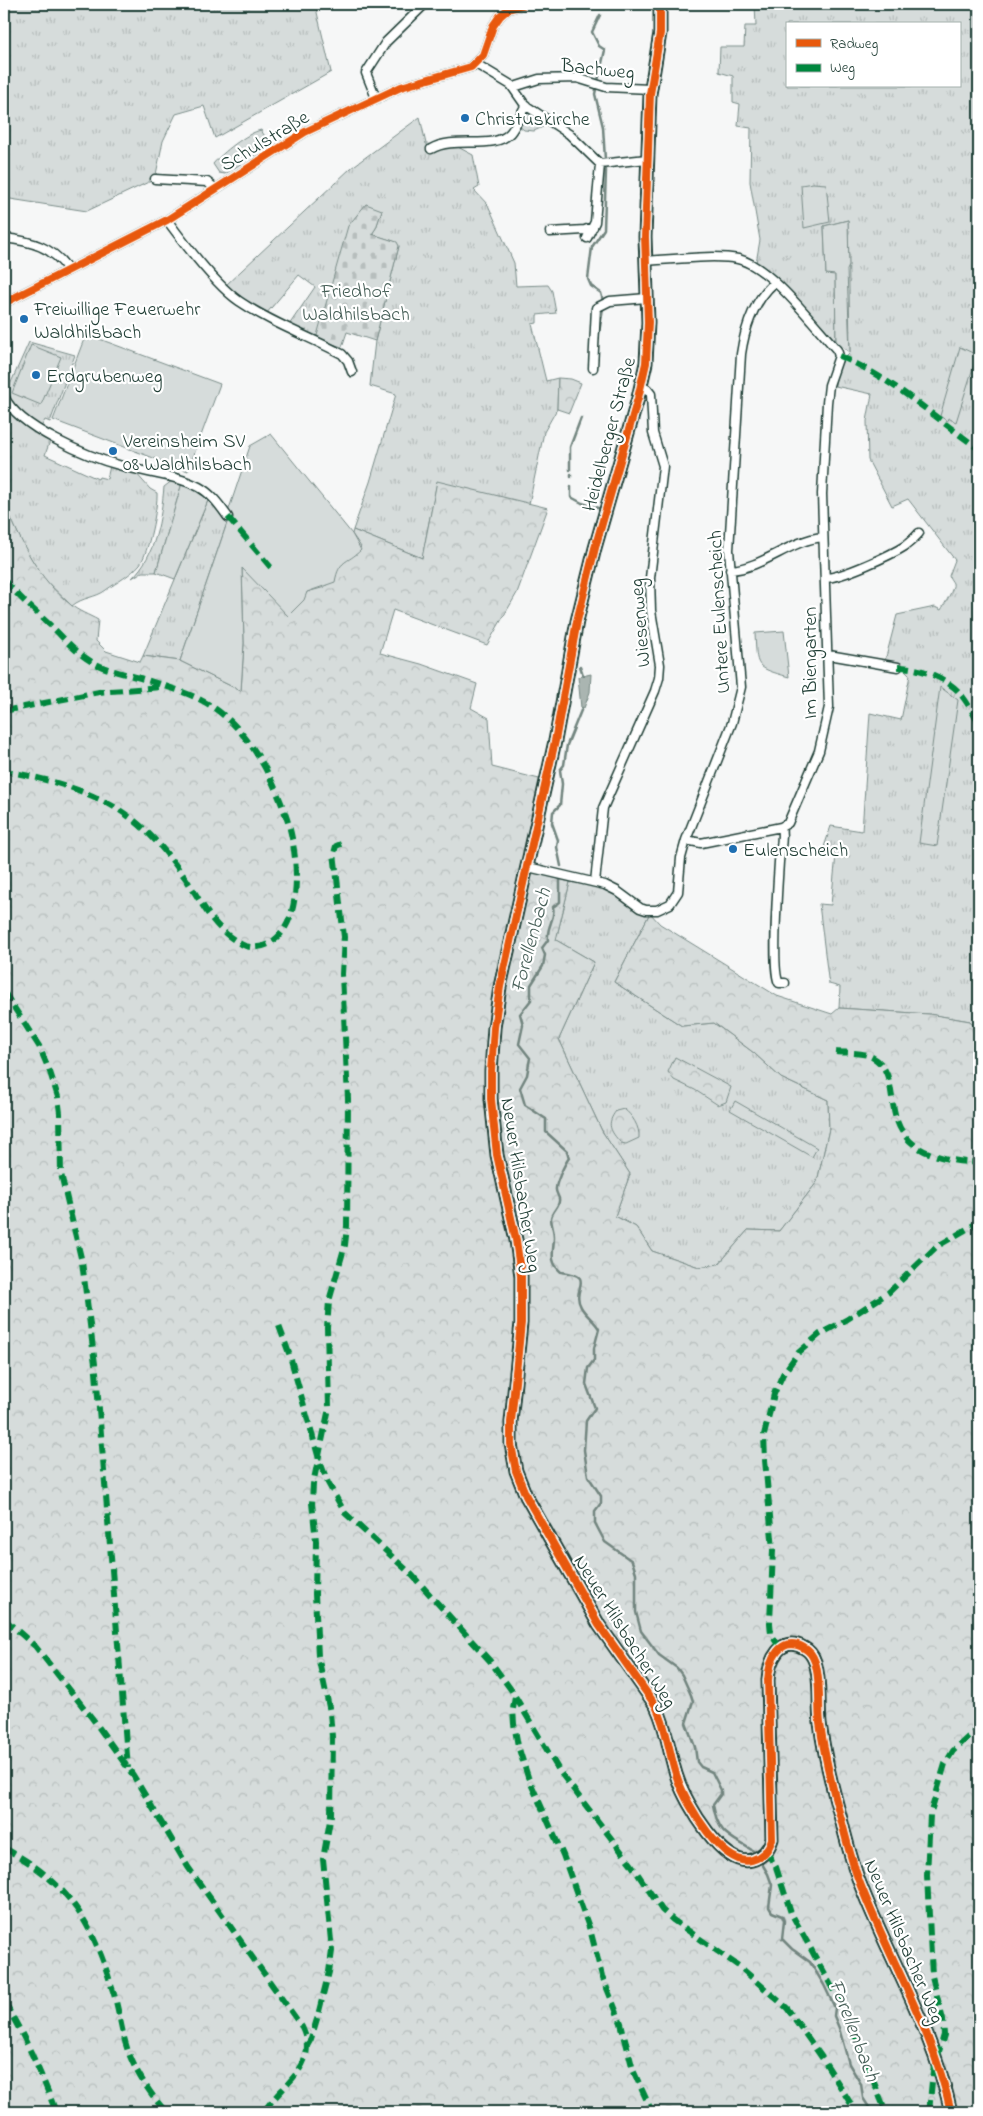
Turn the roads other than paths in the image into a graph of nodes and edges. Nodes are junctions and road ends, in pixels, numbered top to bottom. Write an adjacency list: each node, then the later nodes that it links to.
1 (425, 4): 7 (street)
2 (526, 4): 4 (street)
3 (660, 4): 6 (street, Heidelberger Straße)
4 (476, 64): 5 (street); 7 (street, Schulstraße)
5 (514, 87): 6 (street, Bachweg); 8 (street)
6 (650, 89): 10 (street, Heidelberger Straße)
7 (376, 98): 13 (street, Schulstraße)
8 (526, 105): 9 (street); 11 (street)
9 (431, 149)
10 (647, 159): 11 (street); 19 (street, Heidelberger Straße)
11 (600, 164): 15 (street)
12 (155, 179): 13 (street)
13 (216, 189): 14 (street, Schulstraße)
14 (167, 220): 20 (street, Schulstraße); 25 (street)
15 (593, 227): 16 (street); 18 (street)
16 (550, 232)
17 (4, 238): 20 (street)
18 (587, 238)
19 (645, 261): 21 (street); 22 (street, Heidelberger Straße)
20 (68, 270): 23 (street, Schulstraße)
21 (775, 282): 30 (street, Im Biengarten); 31 (street, Untere Eulenscheich)
22 (647, 298): 24 (street); 26 (street, Heidelberger Straße)
23 (4, 303)
24 (593, 368)
25 (352, 372)
26 (641, 386): 37 (street, Heidelberger Straße); 38 (street, Wiesenweg)
27 (4, 396): 28 (street)
28 (228, 517)
29 (919, 533): 32 (street)
30 (823, 537): 31 (street); 32 (street, Im Biengarten)
31 (730, 570): 36 (street, Untere Eulenscheich)
32 (825, 578): 33 (street, Im Biengarten)
33 (828, 655): 34 (street); 35 (street, Im Biengarten)
34 (898, 667)
35 (781, 826): 36 (street); 39 (street)
36 (686, 840): 38 (street, Untere Eulenscheich)
37 (528, 867): 38 (street, Untere Eulenscheich); 40 (street, Neuer Hilsbacher Weg)
38 (595, 882)
39 (785, 983)
40 (951, 2112)

